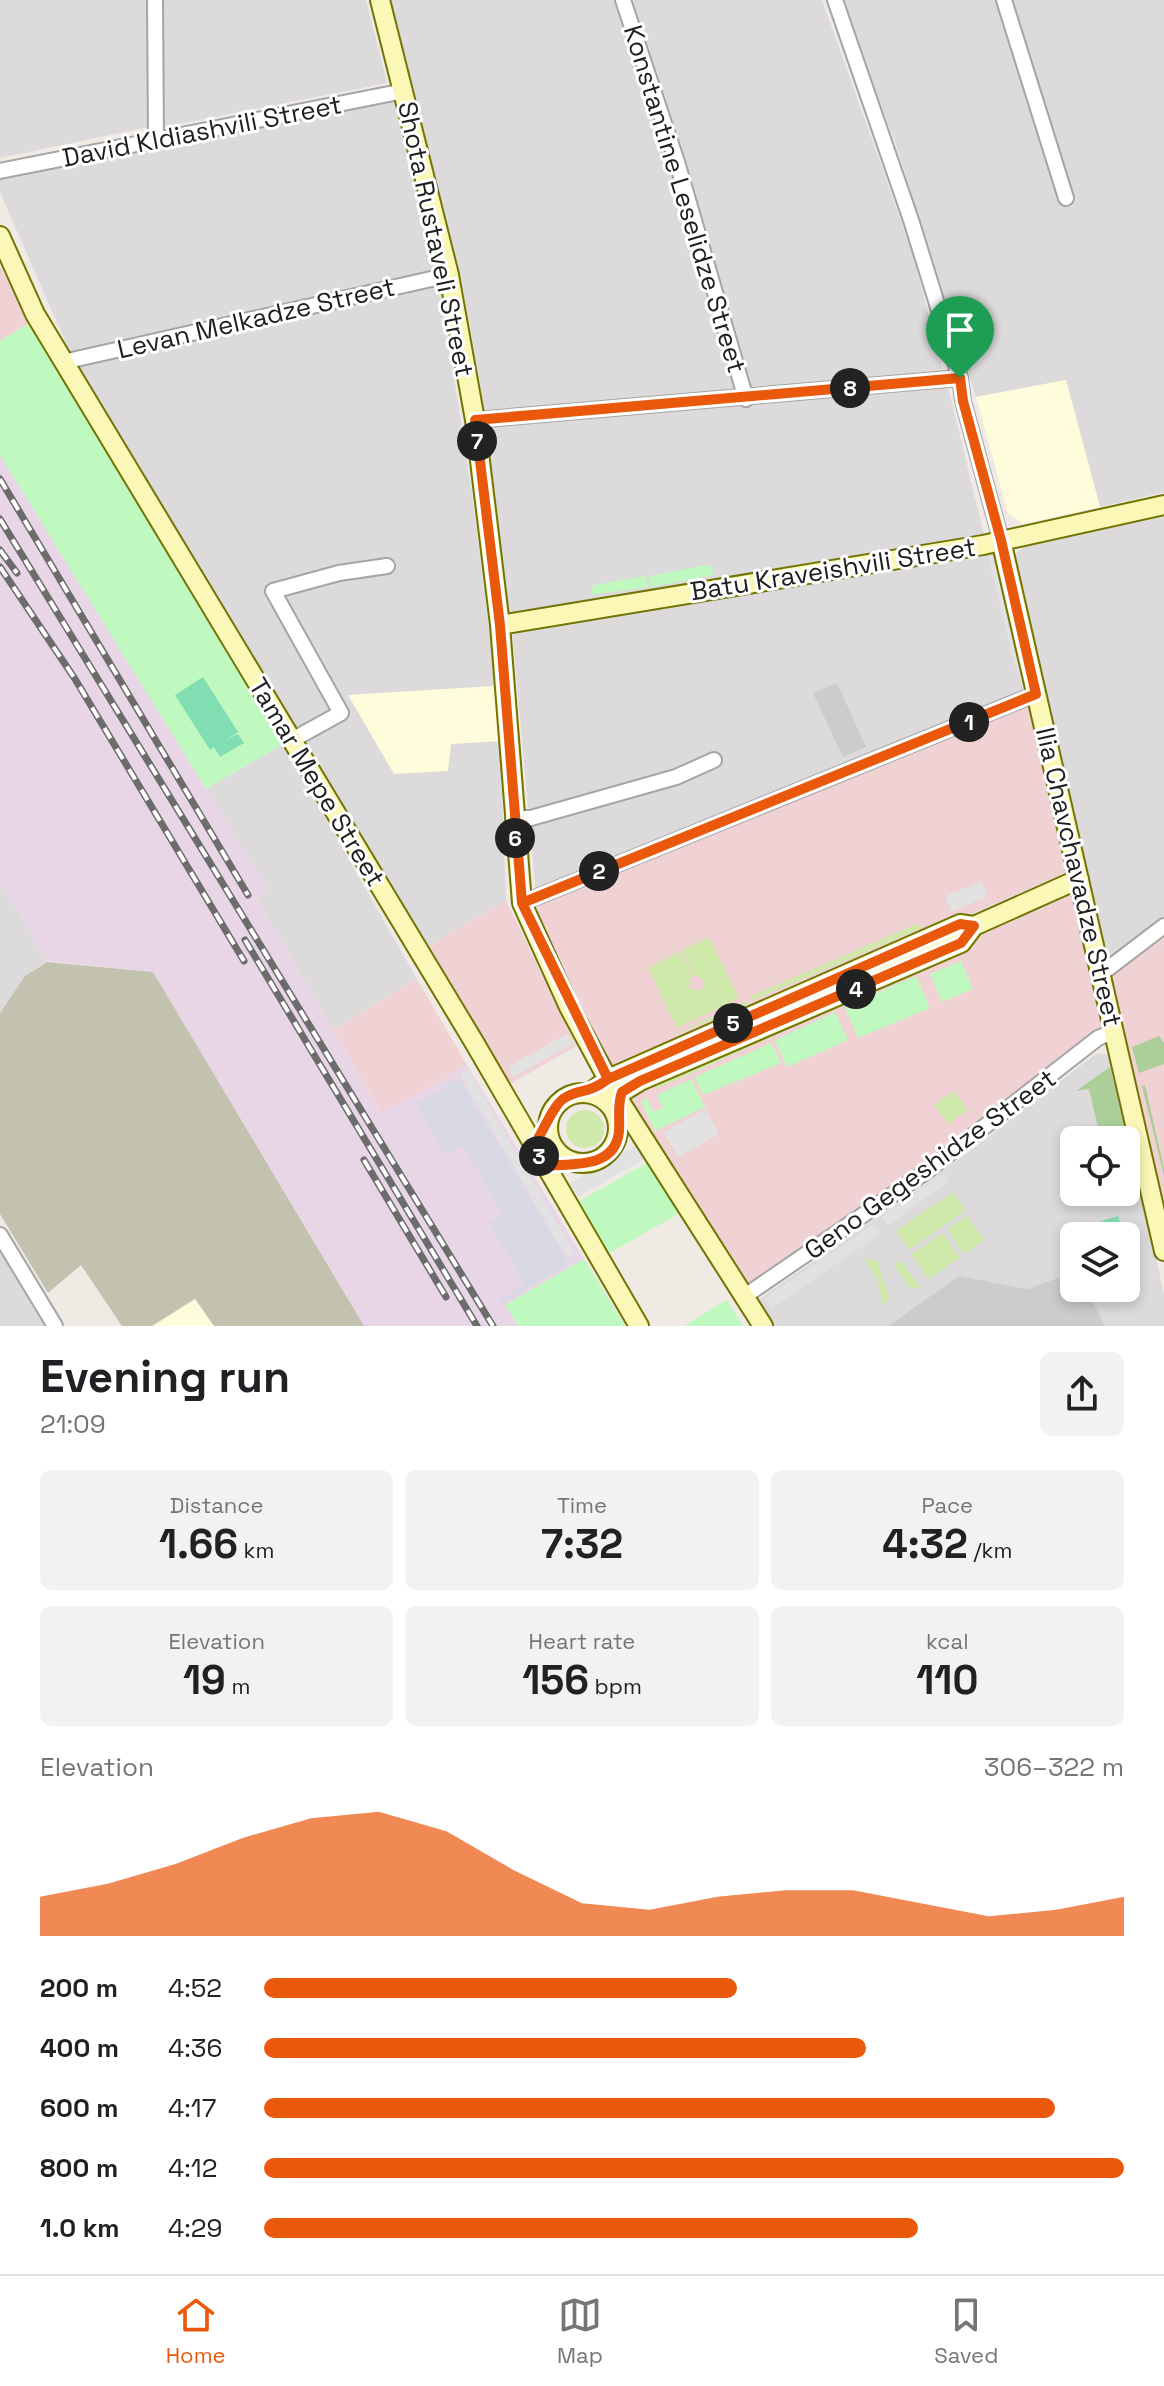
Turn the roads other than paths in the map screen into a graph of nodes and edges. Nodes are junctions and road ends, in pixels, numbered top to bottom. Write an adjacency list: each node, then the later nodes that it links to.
1 (155, 0): 7 (street)
2 (380, 0): 6 (main road, Shota Rustaveli Street)
3 (623, 0): 14 (street, Konstantine Leselidze Street)
4 (835, 0): 13 (street, Ilia Chavchavadze Street)
5 (1004, 0): 9 (street)
6 (404, 91): 7 (street, David Kldiashvili Street); 11 (main road, Shota Rustaveli Street)
7 (156, 139): 8 (street, David Kldiashvili Street)
8 (0, 171)
9 (1066, 198)
10 (0, 236): 12 (main road, Tamar Mepe Street)
11 (449, 275): 12 (street, Levan Melkadze Street); 15 (main road, Shota Rustaveli Street)
12 (63, 362): 21 (main road, Tamar Mepe Street)
13 (960, 378): 14 (street); 17 (street, Ilia Chavchavadze Street)
14 (746, 399): 15 (street)
15 (475, 420): 19 (main road, Shota Rustaveli Street)
16 (1164, 505): 17 (main road, Batu Kraveishvili Street)
17 (1001, 540): 19 (main road, Batu Kraveishvili Street); 20 (main road, Ilia Chavchavadze Street)
18 (387, 566): 21 (street)
19 (500, 625): 23 (main road, Shota Rustaveli Street)
20 (1036, 694): 24 (main road, Ilia Chavchavadze Street); 25 (street)
21 (292, 740): 35 (main road, Tamar Mepe Street)
22 (714, 760): 23 (street)
23 (513, 818): 25 (main road, Shota Rustaveli Street)
24 (1079, 879): 26 (main road); 28 (main road, Ilia Chavchavadze Street)
25 (522, 903): 30 (main road, Shota Rustaveli Street)
26 (974, 926): 30 (main road); 32 (main road)
27 (1164, 926): 28 (street)
28 (1101, 974): 29 (main road, Ilia Chavchavadze Street)
29 (1115, 1031): 38 (main road, Ilia Chavchavadze Street); 41 (street, Geno Gegeshidze Street)
30 (608, 1079): 31 (main road); 32 (main road, Shota Rustaveli Street)
31 (590, 1093): 33 (main road); 34 (main road)
32 (619, 1100): 33 (main road); 41 (main road, Shota Rustaveli Street)
33 (618, 1122): 36 (main road)
34 (548, 1126): 35 (main road); 36 (main road)
35 (533, 1147): 37 (main road, Tamar Mepe Street)
36 (574, 1162): 37 (main road)
37 (545, 1166): 43 (main road, Tamar Mepe Street)
38 (1159, 1203): 40 (main road, Ilia Chavchavadze Street)
39 (0, 1235): 42 (street)
40 (1164, 1251)
41 (745, 1296): 44 (main road, Shota Rustaveli Street)
42 (55, 1326)
43 (639, 1326)
44 (763, 1326)

